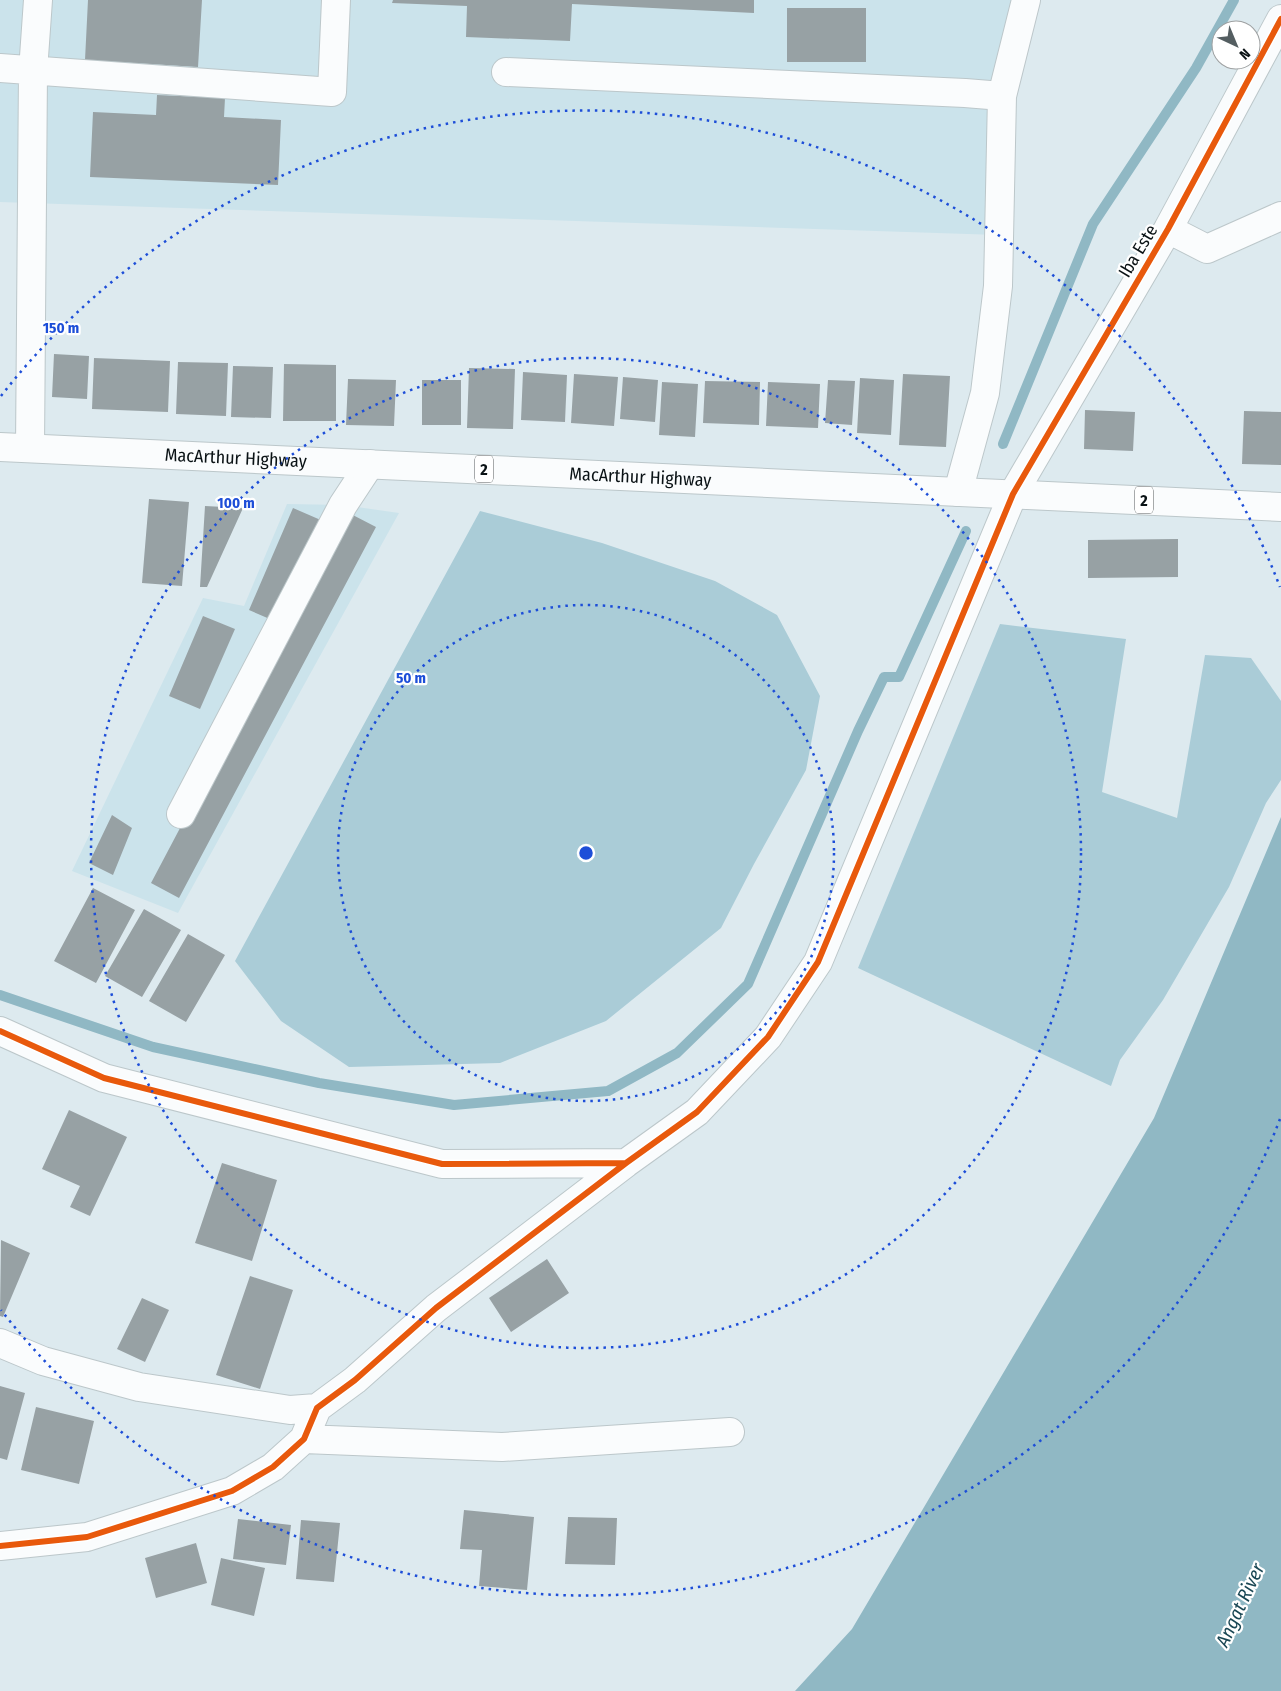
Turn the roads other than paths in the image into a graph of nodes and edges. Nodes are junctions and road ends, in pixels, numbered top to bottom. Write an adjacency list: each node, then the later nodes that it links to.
1 (38, 0): 6 (main road)
2 (336, 0): 6 (main road)
3 (1026, 0): 8 (main road)
4 (1281, 19): 10 (main road, Iba Este)
5 (0, 68): 6 (main road)
6 (33, 70): 12 (main road)
7 (506, 72): 8 (main road)
8 (1002, 96): 14 (main road)
9 (1281, 216): 10 (main road)
10 (1168, 229): 15 (main road, Iba Este)
11 (0, 447): 12 (main road, MacArthur Highway / 2)
12 (30, 448): 13 (main road, MacArthur Highway / 2)
13 (370, 464): 14 (main road, MacArthur Highway / 2); 17 (main road)
14 (958, 492): 15 (main road, MacArthur Highway / 2)
15 (1013, 494): 16 (main road, MacArthur Highway / 2); 19 (main road, Iba Este)
16 (1281, 507)
17 (181, 814)
18 (0, 1031): 19 (main road)
19 (626, 1163): 21 (main road, Iba Este)
20 (0, 1343): 21 (main road)
21 (317, 1408): 23 (main road)
22 (730, 1432): 23 (main road)
23 (304, 1438): 24 (main road)
24 (0, 1546)

